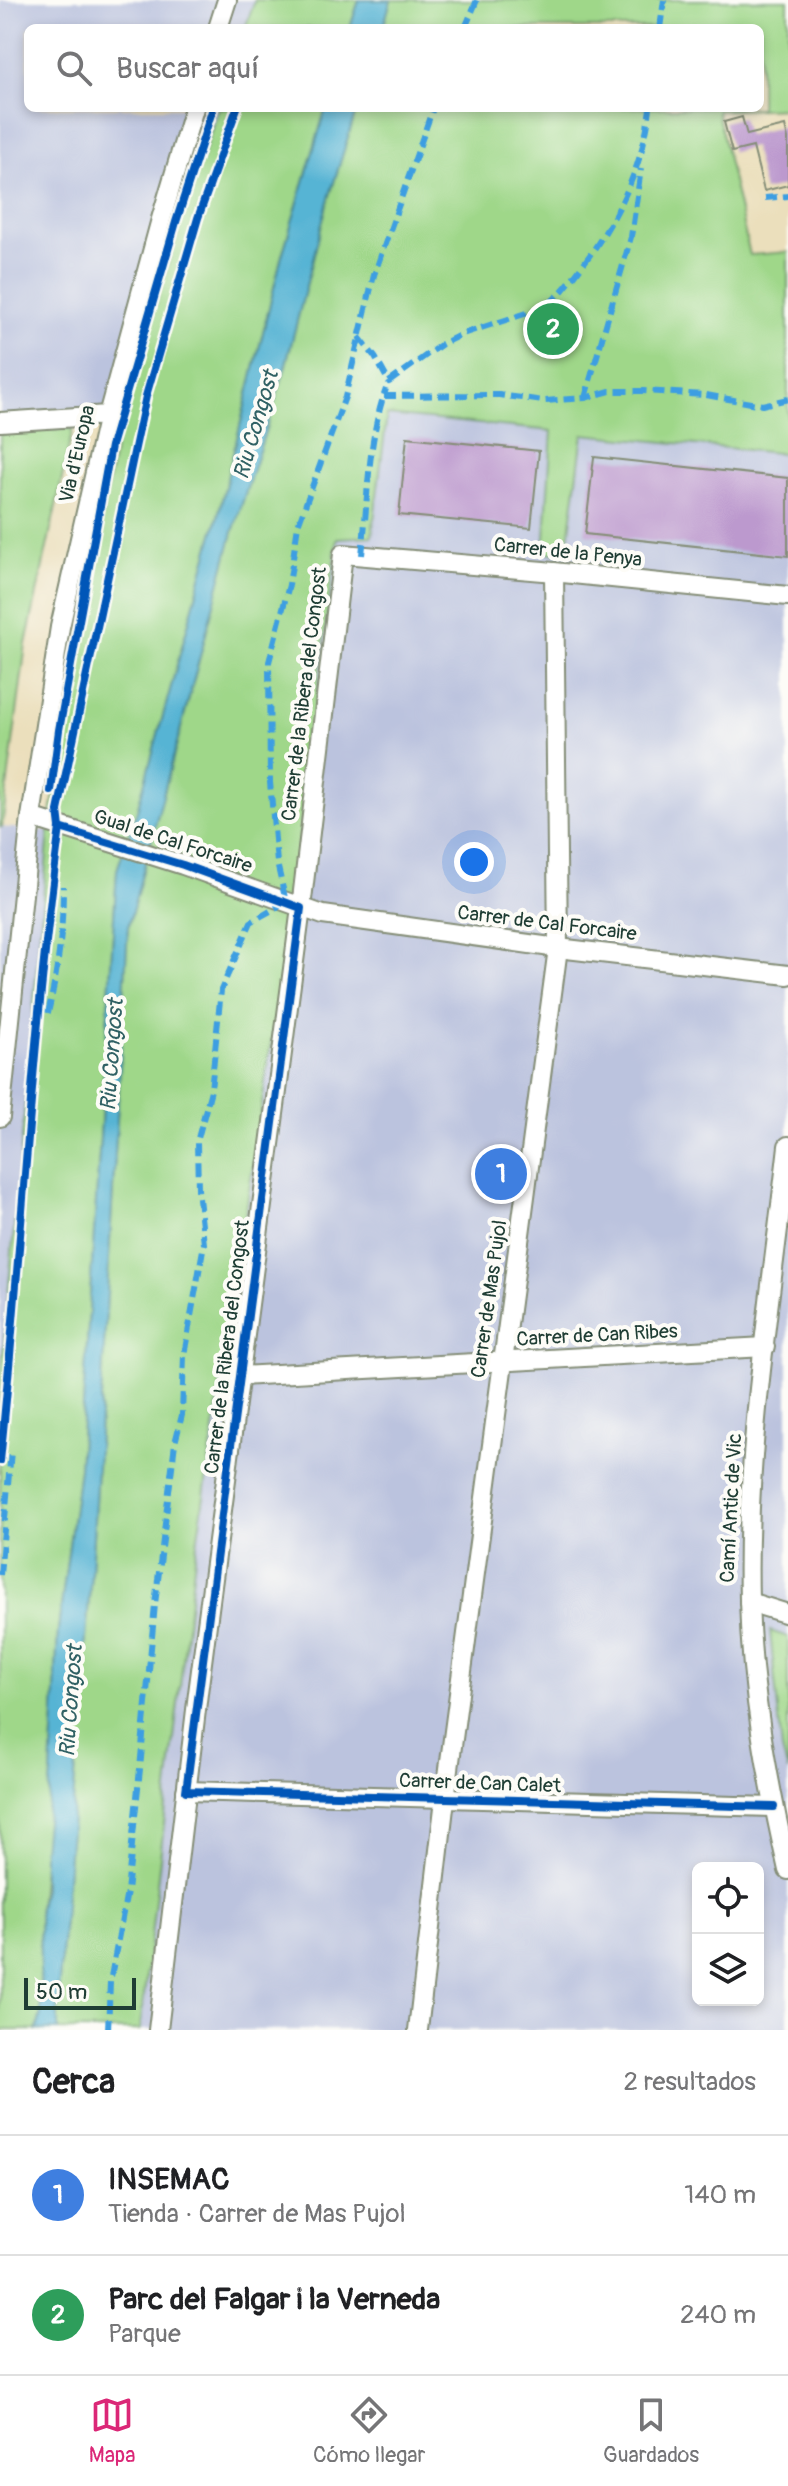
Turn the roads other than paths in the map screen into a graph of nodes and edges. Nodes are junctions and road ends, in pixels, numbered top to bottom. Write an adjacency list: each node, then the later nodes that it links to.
1 (227, 0): 2 (street)
2 (219, 24)
3 (193, 112): 4 (street, Via d'Europa)
4 (108, 415): 5 (street); 9 (street, Via d'Europa)
5 (0, 422)
6 (343, 554): 7 (street, Carrer de la Penya); 10 (street, Carrer de la Ribera del Congost)
7 (554, 572): 8 (street, Carrer de la Penya); 11 (street, Carrer de Mas Pujol)
8 (788, 596)
9 (31, 817): 10 (street, Gual de Cal Forcaire); 13 (street, Via d'Europa)
10 (293, 905): 11 (street, Carrer de Cal Forcaire); 18 (street, Carrer de la Ribera del Congost)
11 (558, 948): 12 (street, Carrer de Cal Forcaire); 17 (street, Carrer de Mas Pujol)
12 (788, 975)
13 (6, 1004): 14 (street, Via d'Europa)
14 (0, 1117)
15 (788, 1146): 16 (street, Camí Antic de Vic)
16 (765, 1347): 17 (street, Carrer de Can Ribes); 19 (street, Camí Antic de Vic)
17 (502, 1362): 18 (street, Carrer de Can Ribes); 22 (street, Carrer de Mas Pujol)
18 (240, 1376): 21 (street, Carrer de la Ribera del Congost)
19 (749, 1602): 20 (street); 23 (street, Camí Antic de Vic)
20 (788, 1614)
21 (186, 1791): 22 (street, Carrer de Can Calet); 25 (street, Carrer de la Ribera del Congost)
22 (445, 1799): 23 (street, Carrer de Can Calet); 26 (street, Carrer de Mas Pujol)
23 (774, 1807): 24 (street, Camí Antic de Vic)
24 (788, 1870)
25 (158, 2030)
26 (418, 2030)

